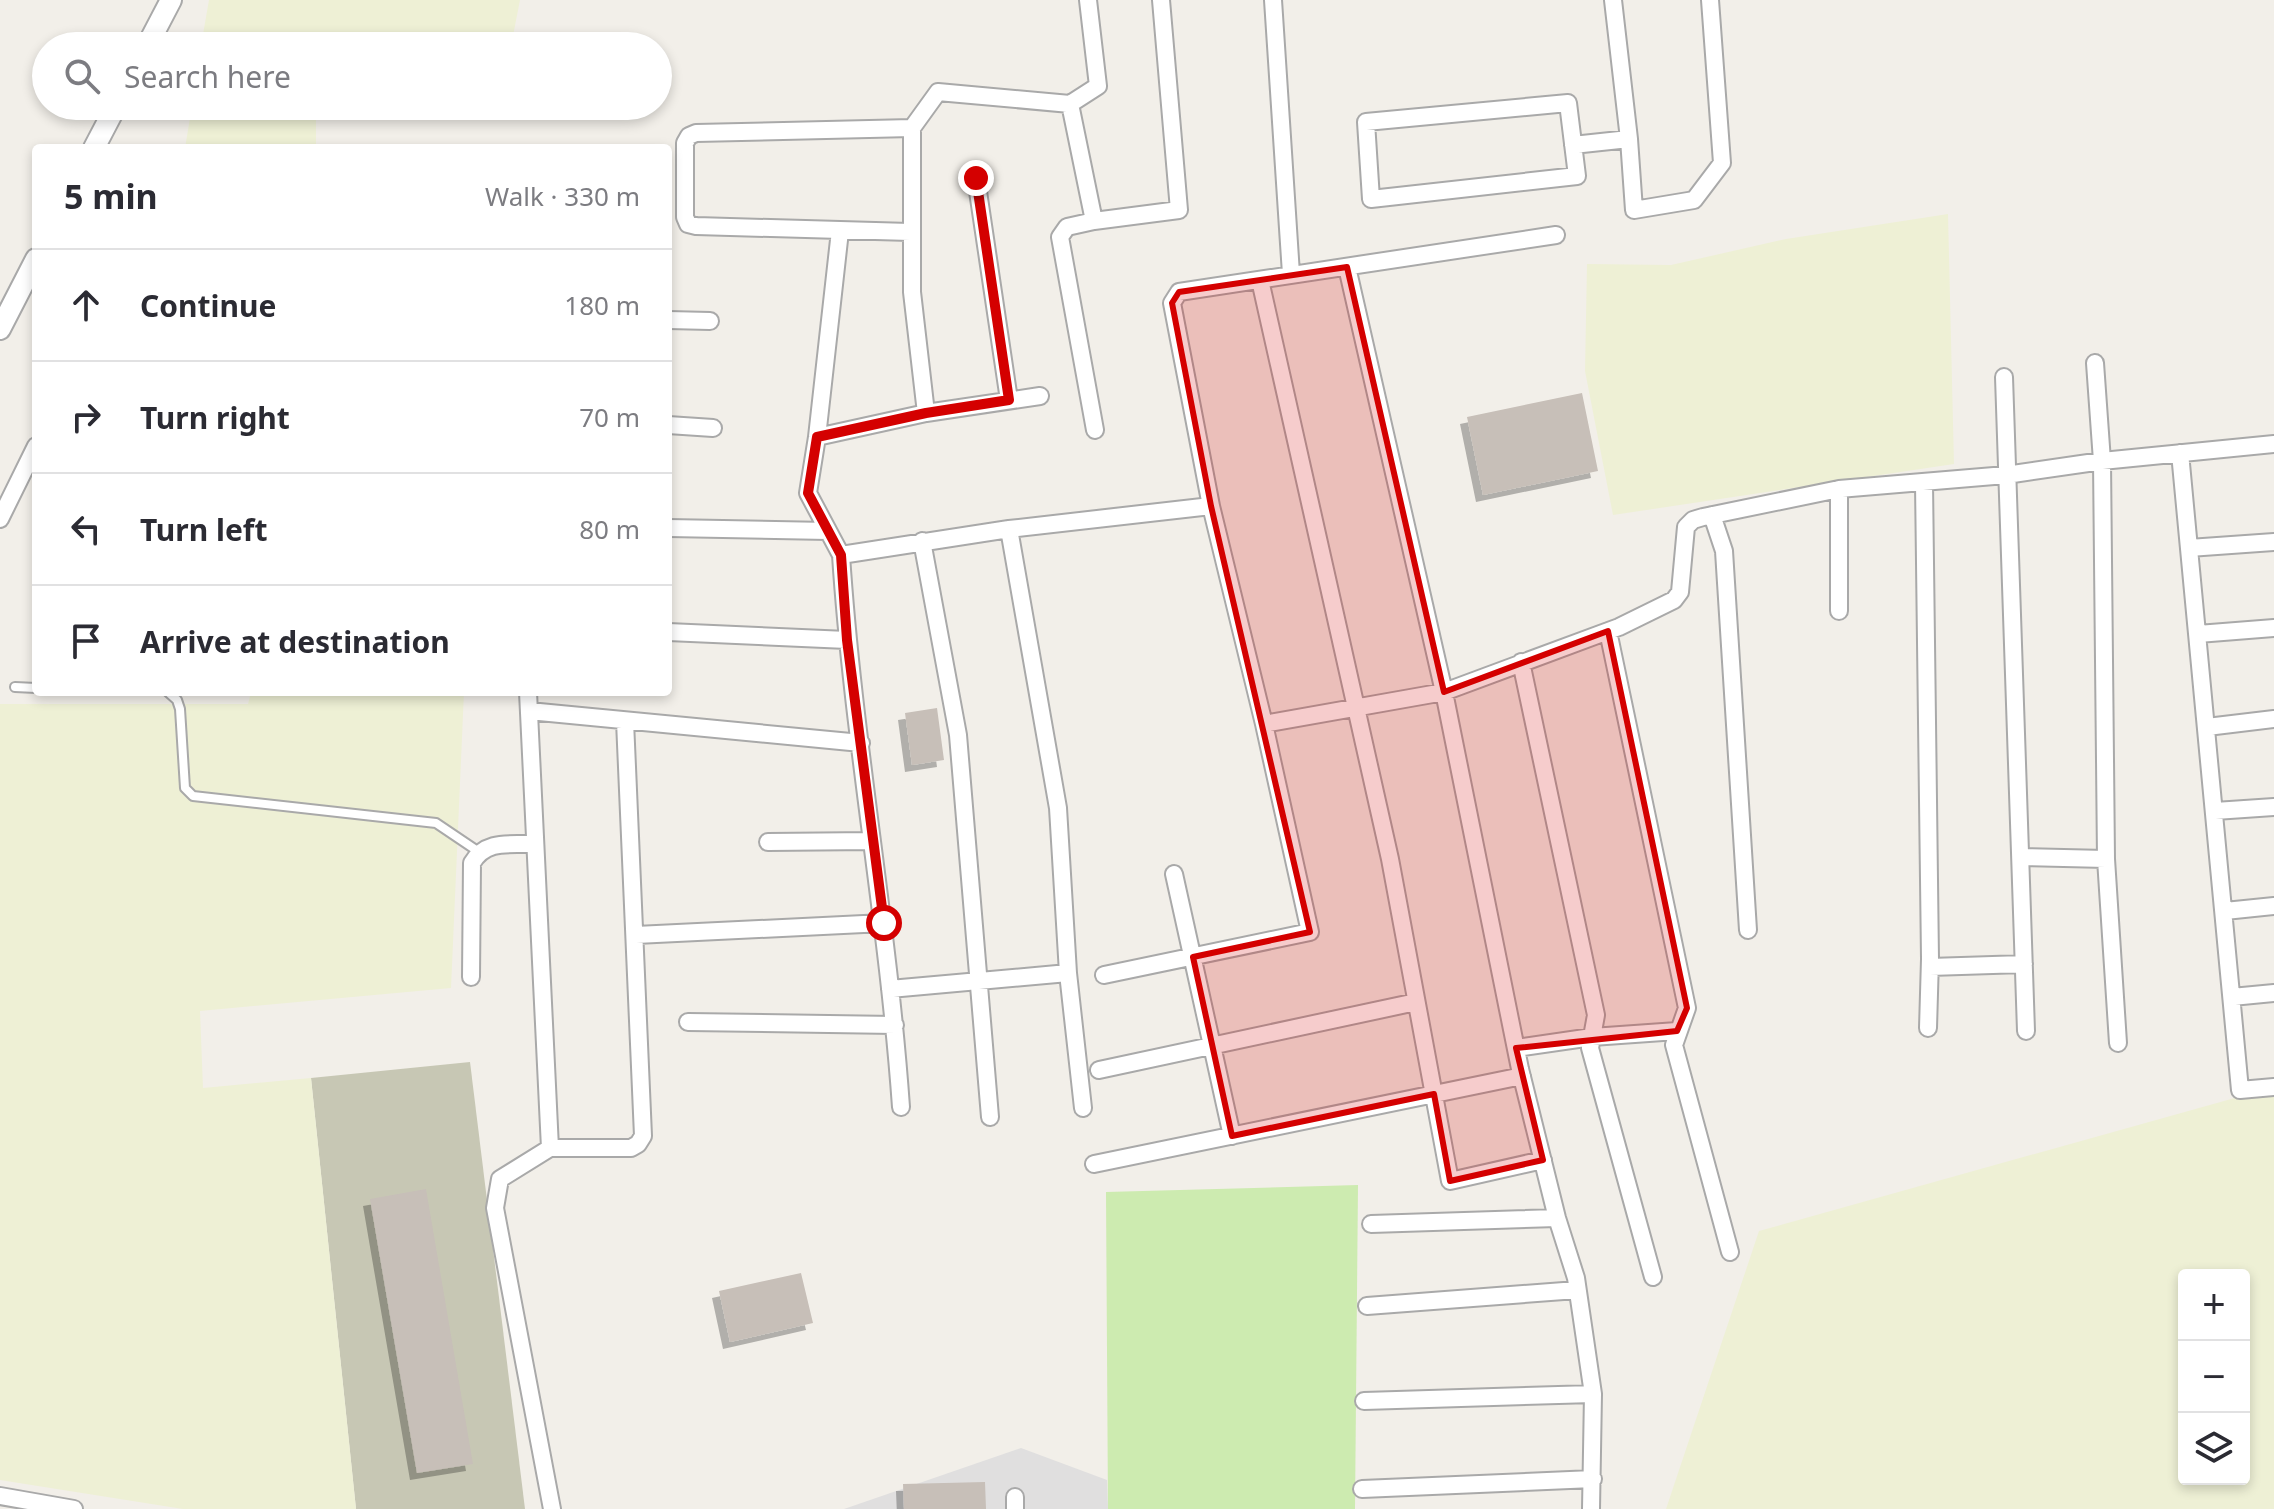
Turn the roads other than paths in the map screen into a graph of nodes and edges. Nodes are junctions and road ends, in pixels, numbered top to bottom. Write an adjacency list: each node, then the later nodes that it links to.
1 (171, 0): 7 (street)
2 (1088, 0): 8 (street)
3 (1161, 0): 15 (street)
4 (1273, 0): 21 (street)
5 (1613, 0): 11 (street)
6 (1710, 0): 11 (street)
7 (154, 32)
8 (1070, 104): 10 (street); 15 (street)
9 (109, 120): 12 (street)
10 (912, 128): 16 (street); 17 (street)
11 (1629, 139): 13 (street)
12 (96, 144)
13 (1573, 145): 13 (street)
14 (976, 178): 29 (street)
15 (1094, 221): 33 (street)
16 (840, 231): 17 (street); 34 (street)
17 (910, 232): 30 (street)
18 (1556, 235): 20 (street)
19 (32, 267): 25 (street)
20 (1347, 267): 21 (street); 61 (street)
21 (1291, 274): 22 (street)
22 (1260, 280): 42 (street); 64 (street)
23 (672, 320): 24 (street)
24 (710, 321)
25 (0, 329)
26 (2095, 363): 38 (street)
27 (2004, 377): 39 (street)
28 (1040, 396): 29 (street)
29 (1009, 400): 30 (street)
30 (926, 413): 34 (street)
31 (672, 425): 32 (street)
32 (713, 428)
33 (1095, 430)
34 (817, 437): 47 (street)
35 (2274, 444): 36 (street)
36 (2180, 453): 38 (street); 50 (street)
37 (32, 454): 44 (street)
38 (2102, 461): 39 (street); 78 (street)
39 (2006, 475): 40 (street); 77 (street)
40 (1924, 483): 41 (street); 87 (street)
41 (1839, 489): 43 (street); 52 (street)
42 (1211, 506): 46 (street); 68 (street)
43 (1712, 515): 54 (street); 83 (street)
44 (0, 519)
45 (672, 528): 47 (street)
46 (1009, 529): 48 (street); 88 (street)
47 (828, 531): 51 (street)
48 (922, 541): 51 (street); 91 (street)
49 (2274, 542): 50 (street)
50 (2189, 548): 56 (street)
51 (841, 555): 57 (street)
52 (1839, 611)
53 (2274, 628): 56 (street)
54 (1608, 631): 58 (street); 99 (street)
55 (672, 632): 57 (street)
56 (2198, 634): 69 (street)
57 (847, 640): 70 (street)
58 (1521, 662): 61 (street); 101 (street)
59 (15, 687): 60 (lane)
60 (32, 688)
61 (1444, 692): 64 (street); 104 (street)
62 (172, 696): 76 (lane)
63 (528, 696): 65 (street)
64 (1355, 709): 68 (street); 95 (street)
65 (529, 711): 67 (street); 75 (street)
66 (2274, 719): 69 (street)
67 (625, 721): 70 (street); 84 (street)
68 (1264, 724): 85 (street)
69 (2207, 727): 72 (street)
70 (861, 743): 73 (street)
71 (2274, 807): 72 (street)
72 (2215, 811): 81 (street)
73 (872, 841): 74 (street); 82 (street)
74 (768, 842)
75 (535, 844): 76 (street); 113 (street)
76 (479, 852): 90 (street)
77 (2022, 857): 78 (street); 86 (street)
78 (2106, 859): 102 (street)
79 (1174, 874): 85 (street)
80 (2274, 906): 81 (street)
81 (2225, 911): 94 (street)
82 (884, 923): 84 (street); 92 (street)
83 (1748, 930)
84 (636, 935): 113 (street)
85 (1193, 957): 89 (street); 103 (street)
86 (2024, 964): 87 (street); 100 (street)
87 (1930, 967): 98 (street)
88 (1068, 973): 91 (street); 110 (street)
89 (1104, 975)
90 (471, 977)
91 (980, 983): 92 (street); 111 (street)
92 (890, 989): 97 (street)
93 (2274, 993): 94 (street)
94 (2232, 997): 107 (street)
95 (1416, 1002): 103 (street); 108 (street)
96 (688, 1022): 97 (street)
97 (895, 1025): 109 (street)
98 (1928, 1028)
99 (1677, 1031): 101 (street); 118 (street)
100 (2026, 1031)
101 (1592, 1037): 104 (street); 119 (street)
102 (2118, 1043)
103 (1212, 1046): 105 (street); 112 (street)
104 (1516, 1048): 106 (street)
105 (1099, 1070)
106 (1522, 1076): 108 (street); 114 (street)
107 (2274, 1087)
108 (1434, 1094): 112 (street); 114 (street)
109 (901, 1107)
110 (1083, 1108)
111 (990, 1117)
112 (1232, 1136): 115 (street)
113 (550, 1148): 128 (street)
114 (1543, 1160): 116 (street)
115 (1094, 1164)
116 (1557, 1218): 117 (street); 120 (street)
117 (1371, 1224)
118 (1730, 1252)
119 (1653, 1277)
120 (1577, 1290): 121 (street); 122 (street)
121 (1367, 1306)
122 (1593, 1394): 123 (street); 124 (street)
123 (1364, 1401)
124 (1593, 1479): 125 (street); 129 (street)
125 (1362, 1489)
126 (0, 1496): 127 (street)
127 (74, 1509)
128 (552, 1509)
129 (1591, 1509)

